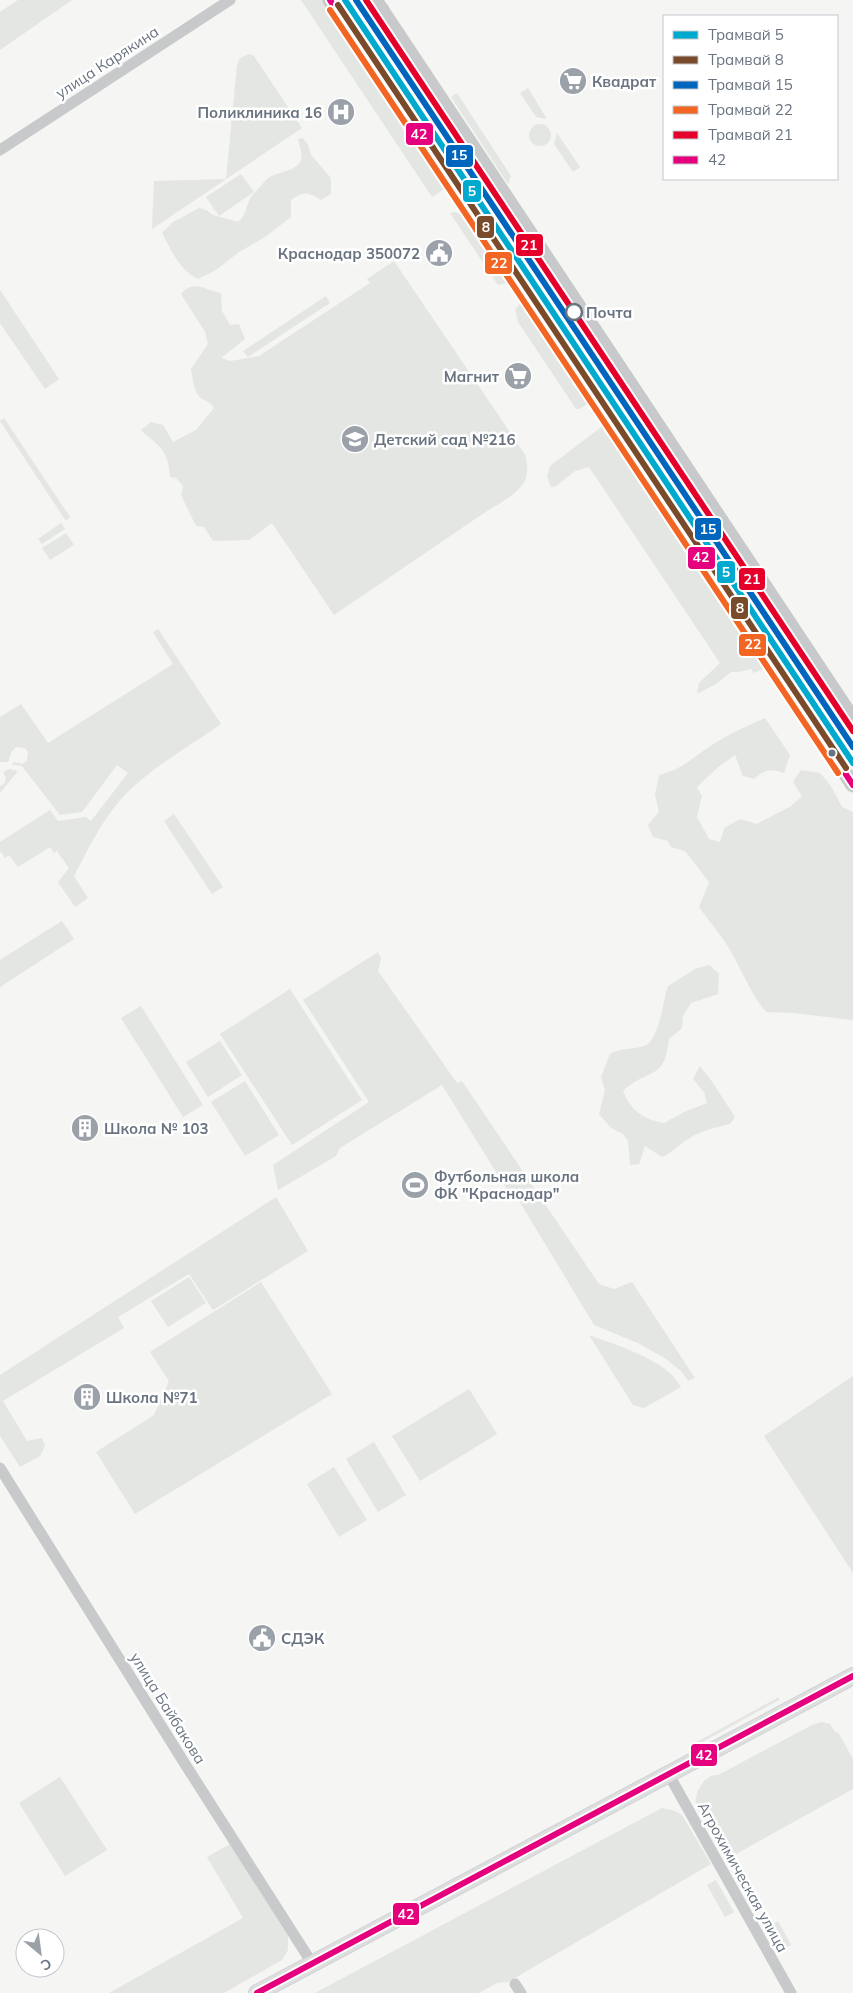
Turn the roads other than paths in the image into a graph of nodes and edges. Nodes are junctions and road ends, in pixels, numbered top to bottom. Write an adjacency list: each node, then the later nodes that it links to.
1 (230, 0): 7 (street, улица Карякина)
2 (330, 0): 4 (street)
3 (378, 5): 4 (street); 5 (street)
4 (350, 30): 6 (street)
5 (397, 33): 6 (street); 8 (street)
6 (366, 53): 9 (street)
7 (0, 150)
8 (625, 376): 9 (street); 10 (street)
9 (594, 396): 11 (street)
10 (640, 399): 11 (street); 12 (street)
11 (609, 419): 13 (street)
12 (853, 719)
13 (853, 785)
14 (0, 1468): 17 (street, улица Байбакова)
15 (853, 1676): 16 (main road)
16 (669, 1775): 17 (main road); 19 (street, Агрохимическая улица)
17 (312, 1963): 18 (main road)
18 (257, 1993)
19 (791, 1993)

